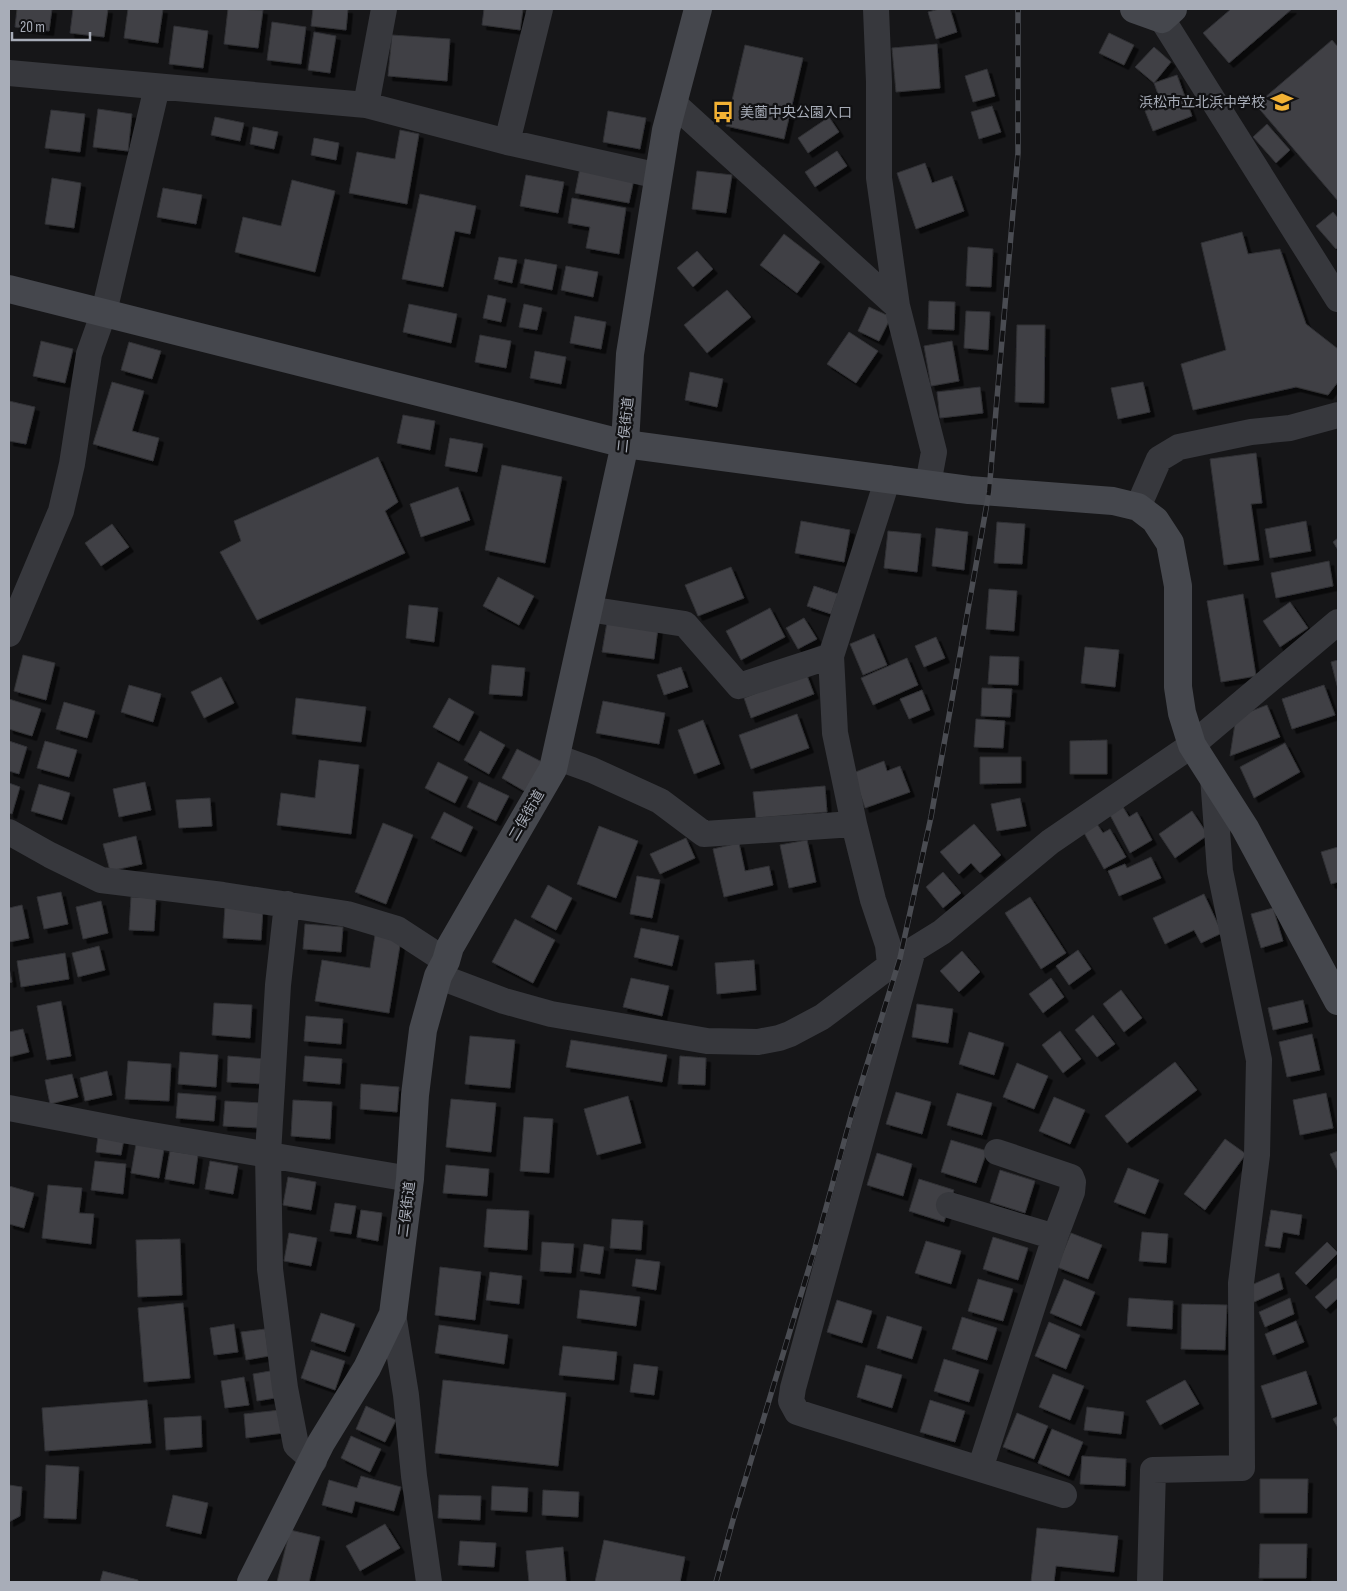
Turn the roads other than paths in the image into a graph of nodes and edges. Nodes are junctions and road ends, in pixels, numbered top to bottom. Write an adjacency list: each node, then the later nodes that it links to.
1 (384, 9): 10 (street)
2 (540, 9): 11 (street)
3 (698, 9): 9 (street, 二俣街道)
4 (876, 9): 15 (street)
5 (1134, 9): 6 (street)
6 (1168, 14): 14 (street)
7 (9, 73): 8 (street)
8 (157, 87): 10 (street); 16 (street)
9 (673, 103): 12 (street, 二俣街道); 15 (street)
10 (366, 105): 11 (street)
11 (507, 142): 12 (street)
12 (659, 176): 18 (street, 二俣街道)
13 (9, 289): 16 (street)
14 (1338, 299)
15 (897, 306): 20 (street)
16 (104, 312): 18 (street); 24 (street)
17 (1338, 415): 21 (street)
18 (625, 444): 19 (street); 22 (street, 二俣街道)
19 (888, 478): 20 (street); 25 (street)
20 (928, 484): 21 (street)
21 (1138, 507): 26 (street)
22 (588, 609): 25 (street); 27 (street, 二俣街道)
23 (1338, 622): 26 (street)
24 (9, 634)
25 (831, 656): 29 (street)
26 (1192, 745): 28 (street); 32 (street)
27 (556, 757): 29 (street); 34 (street, 二俣街道)
28 (1213, 777): 35 (street); 49 (street)
29 (854, 824): 33 (street)
30 (9, 832): 31 (street)
31 (286, 904): 34 (street); 39 (street)
32 (913, 950): 33 (street); 45 (street)
33 (890, 964): 34 (street)
34 (442, 968): 40 (street, 二俣街道)
35 (1330, 968): 36 (street)
36 (1338, 1000)
37 (9, 1108): 39 (street)
38 (997, 1152): 42 (street)
39 (268, 1154): 40 (street); 44 (street)
40 (410, 1179): 43 (street, 二俣街道)
41 (949, 1205): 42 (street)
42 (1055, 1237): 45 (street)
43 (393, 1314): 44 (street, 二俣街道); 48 (street)
44 (314, 1461): 47 (street, 二俣街道)
45 (980, 1469): 46 (street)
46 (1064, 1495)
47 (251, 1582)
48 (429, 1582)
49 (1150, 1582)

